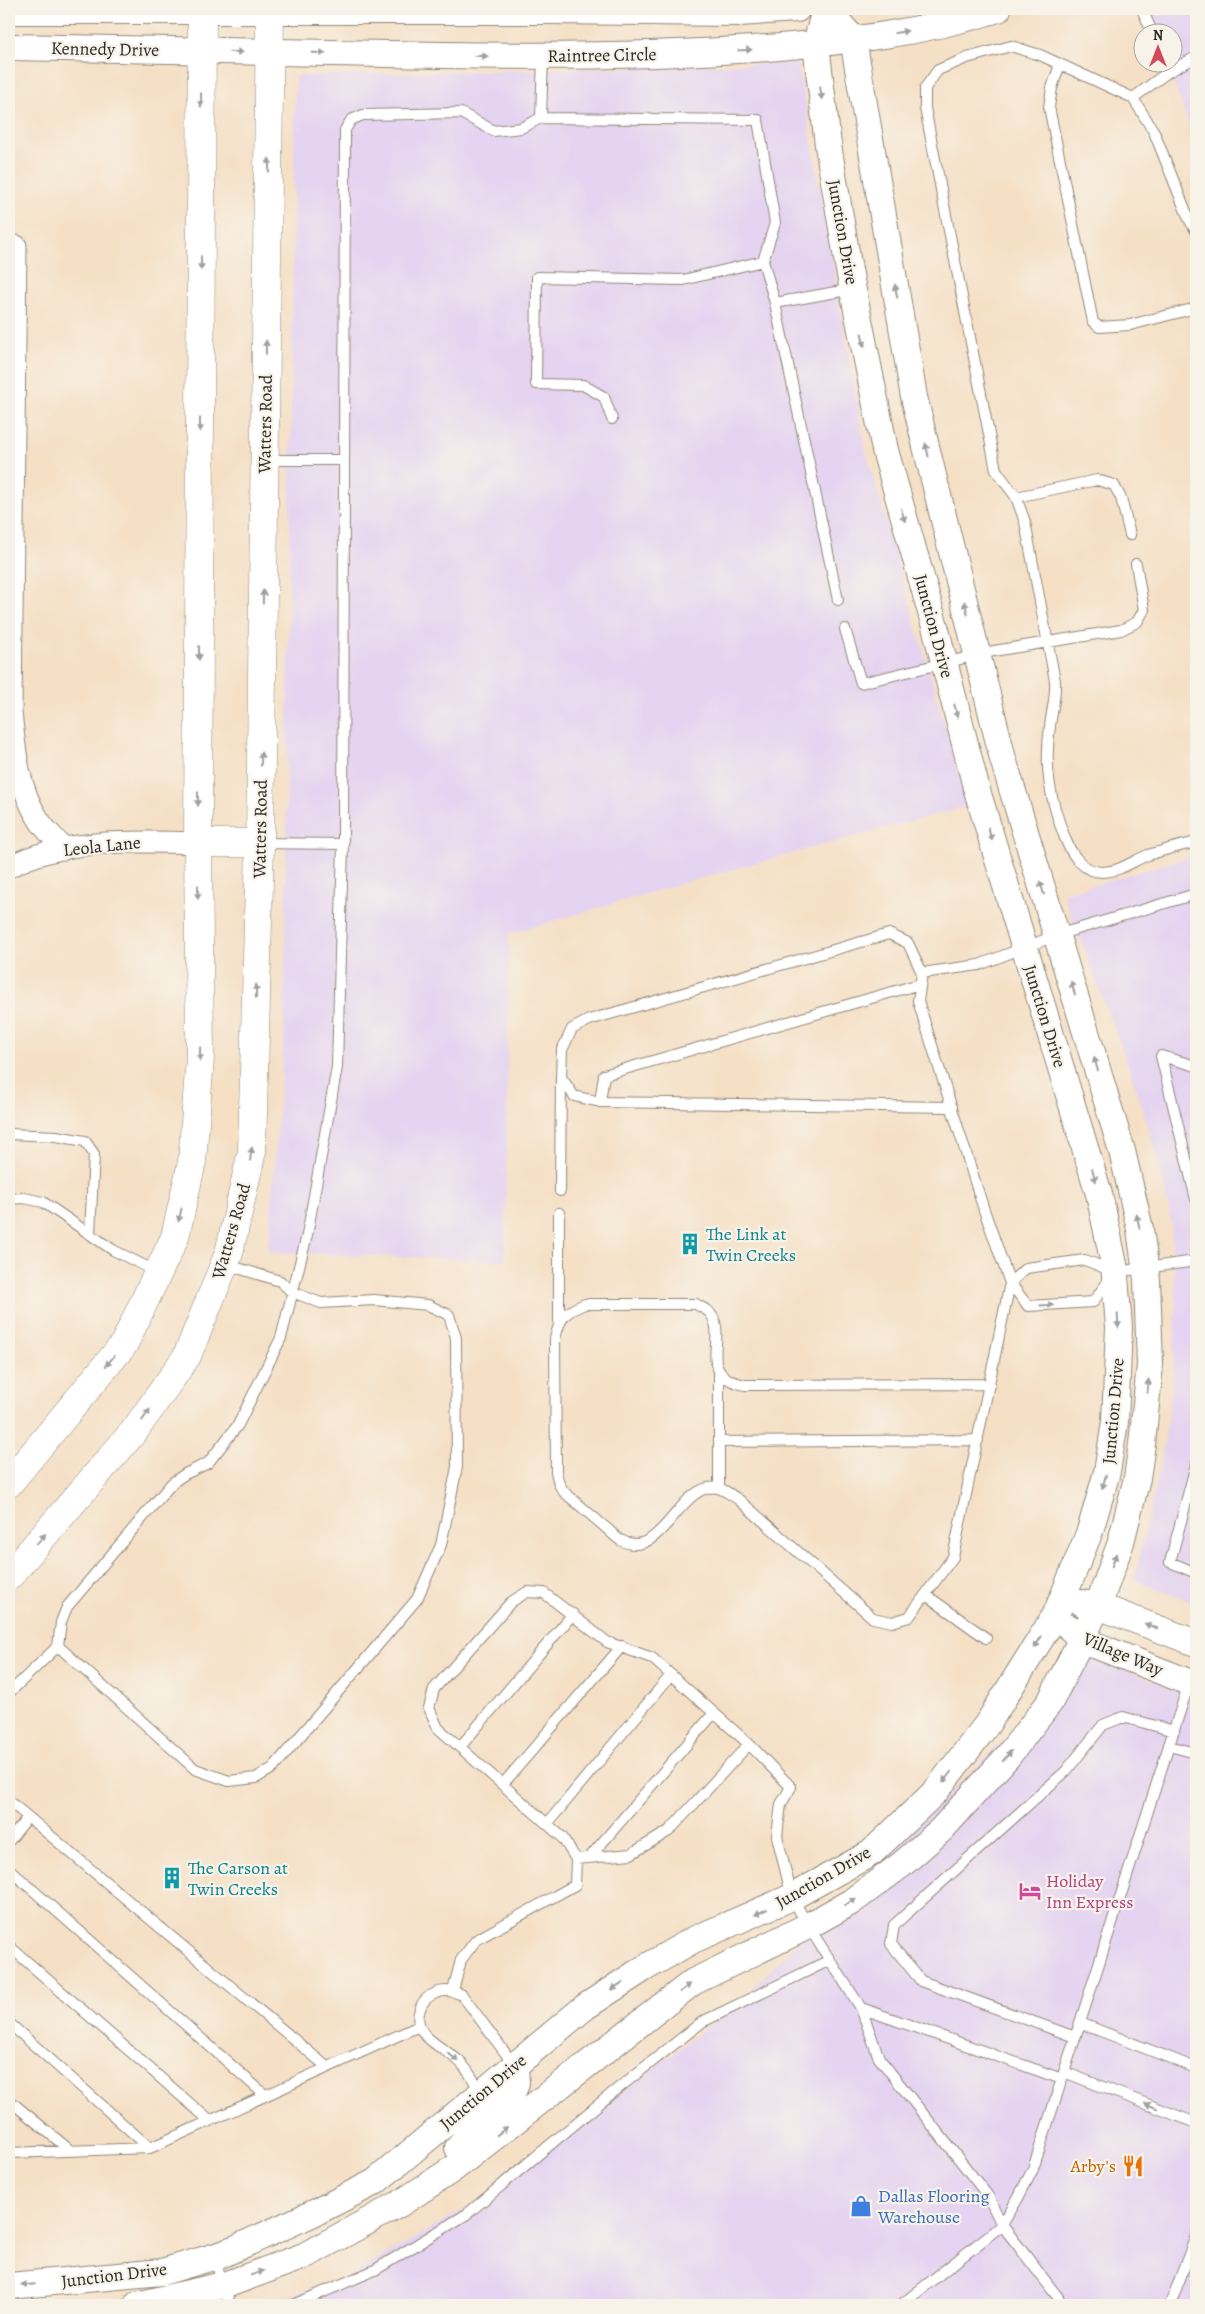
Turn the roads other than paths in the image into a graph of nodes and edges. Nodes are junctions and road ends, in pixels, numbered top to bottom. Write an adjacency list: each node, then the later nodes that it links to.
1 (797, 9): 7 (street)
2 (826, 9): 10 (street, Junction Drive); 11 (street, Junction Drive)
3 (998, 9): 10 (street, Raintree Circle, one-way to 3)
4 (1142, 9): 9 (lane)
5 (202, 10): 6 (street); 8 (street, Kennedy Drive); 13 (main road)
6 (270, 10): 7 (street); 14 (main road, Watters Road)
7 (518, 10)
8 (9, 11)
9 (1148, 22)
10 (852, 39): 11 (street, Raintree Circle); 37 (street, Junction Drive, one-way to 10)
11 (816, 45): 15 (street, Raintree Circle, one-way to 11); 25 (street, Junction Drive, one-way to 25)
12 (9, 47): 13 (street, Kennedy Drive)
13 (202, 51): 14 (street, Raintree Circle, one-way to 14); 41 (main road, one-way to 41)
14 (270, 52): 15 (street, Raintree Circle, one-way to 15); 29 (main road, Watters Road, one-way to 14)
15 (543, 56): 21 (lane)
16 (1196, 57): 17 (lane)
17 (1182, 62)
18 (1060, 64): 20 (lane); 27 (lane); 31 (lane)
19 (1161, 72): 20 (lane)
20 (1133, 98): 22 (lane)
21 (541, 118): 24 (lane); 30 (lane)
22 (1196, 231)
23 (12, 246): 39 (street)
24 (763, 261): 26 (lane); 28 (lane)
25 (852, 289): 26 (lane); 38 (street, Junction Drive, one-way to 38)
26 (775, 303): 34 (lane)
27 (1196, 308)
28 (612, 419)
29 (265, 460): 30 (lane); 42 (main road, Watters Road, one-way to 29)
30 (343, 460): 43 (lane)
31 (1016, 498): 32 (lane); 36 (lane)
32 (1130, 534)
33 (1136, 564): 36 (lane)
34 (838, 600)
35 (845, 629): 38 (lane)
36 (1047, 642): 37 (lane); 40 (lane)
37 (977, 655): 38 (lane); 47 (street, Junction Drive, one-way to 37)
38 (945, 663): 48 (street, Junction Drive, one-way to 48)
39 (10, 671): 44 (street)
40 (1196, 842)
41 (198, 843): 42 (main road); 44 (street, Leola Lane); 63 (main road, one-way to 63)
42 (260, 843): 43 (lane); 61 (main road, Watters Road, one-way to 42)
43 (343, 844): 66 (lane)
44 (64, 849): 45 (street, Leola Lane)
45 (9, 867)
46 (1196, 894): 47 (lane)
47 (1056, 935): 48 (lane); 62 (street, Junction Drive, one-way to 47)
48 (1024, 946): 49 (lane); 64 (street, Junction Drive, one-way to 64)
49 (921, 978): 51 (lane); 52 (lane); 53 (lane)
50 (1196, 1066): 57 (lane)
51 (561, 1077): 52 (lane); 55 (lane)
52 (600, 1102): 53 (lane)
53 (952, 1107): 65 (lane)
54 (9, 1134): 59 (lane)
55 (560, 1191)
56 (9, 1199): 59 (lane)
57 (1196, 1200)
58 (560, 1214): 67 (lane)
59 (90, 1233): 63 (lane)
60 (1196, 1261): 62 (lane)
61 (224, 1264): 66 (lane); 76 (main road, Watters Road, one-way to 61)
62 (1145, 1269): 64 (lane); 78 (street, Junction Drive, one-way to 62)
63 (158, 1272): 73 (main road, one-way to 73)
64 (1115, 1272): 65 (lane); 65 (lane, one-way to 64); 79 (street, Junction Drive, one-way to 79)
65 (1010, 1282): 69 (lane)
66 (292, 1292): 84 (lane); 84 (lane)
67 (559, 1321): 68 (lane); 74 (lane)
68 (720, 1373): 69 (lane); 71 (lane)
69 (990, 1384): 70 (lane)
70 (978, 1440): 71 (lane); 77 (lane)
71 (719, 1442): 74 (lane)
72 (1196, 1465): 75 (lane)
73 (9, 1483)
74 (719, 1488): 77 (lane)
75 (1196, 1573)
76 (9, 1576)
77 (926, 1595): 81 (lane)
78 (1098, 1606): 79 (street, Village Way); 82 (street, Junction Drive); 83 (street, Village Way, one-way to 78)
79 (1059, 1607): 82 (street, Village Way); 103 (street, Junction Drive, one-way to 103)
80 (573, 1614): 85 (lane); 93 (lane); 93 (lane)
81 (986, 1638)
82 (1082, 1640): 87 (street, Village Way); 104 (street, Junction Drive, one-way to 82)
83 (1196, 1643)
84 (58, 1646): 88 (lane)
85 (622, 1646): 86 (lane); 95 (lane)
86 (671, 1675): 89 (lane); 98 (lane)
87 (1193, 1683): 90 (lane)
88 (9, 1693)
89 (714, 1713): 91 (lane); 100 (lane)
90 (1174, 1731): 92 (lane); 112 (lane)
91 (749, 1744): 100 (lane); 103 (lane)
92 (1169, 1746): 94 (lane); 110 (lane)
93 (460, 1747): 95 (lane)
94 (1196, 1753)
95 (503, 1784): 98 (lane)
96 (9, 1801): 97 (lane)
97 (28, 1817): 99 (lane); 114 (lane)
98 (547, 1824): 101 (lane)
99 (9, 1841)
100 (589, 1858): 101 (lane)
101 (576, 1860): 107 (lane)
102 (9, 1869): 118 (lane)
103 (792, 1896): 104 (lane); 113 (street, Junction Drive, one-way to 113)
104 (808, 1926): 106 (lane); 125 (street, Junction Drive, one-way to 104)
105 (9, 1946): 120 (lane)
106 (830, 1960): 108 (lane); 132 (lane)
107 (457, 1993): 111 (lane); 113 (lane)
108 (861, 2008): 116 (lane); 126 (lane)
109 (9, 2023): 122 (lane)
110 (1080, 2023): 112 (lane); 115 (lane)
111 (419, 2026): 114 (lane); 117 (lane, one-way to 117)
112 (1075, 2037): 116 (lane)
113 (515, 2066): 117 (street, Junction Drive); 125 (street)
114 (327, 2067): 118 (lane)
115 (1196, 2068)
116 (1063, 2076): 121 (lane, one-way to 116); 126 (lane)
117 (482, 2093): 128 (street, Junction Drive)
118 (265, 2096): 120 (lane)
119 (9, 2100): 123 (lane)
120 (210, 2121): 122 (lane)
121 (1196, 2123)
122 (150, 2148): 123 (lane)
123 (71, 2151): 124 (lane)
124 (9, 2153)
125 (412, 2195): 130 (street, Junction Drive, one-way to 125)
126 (1002, 2225): 133 (lane); 134 (lane)
127 (1196, 2236): 135 (lane)
128 (214, 2257): 129 (street, Junction Drive, one-way to 129); 130 (lane)
129 (9, 2286)
130 (227, 2295): 131 (street, Junction Drive)
131 (138, 2305)
132 (293, 2305)
133 (901, 2305)
134 (1064, 2305)
135 (1170, 2305)

